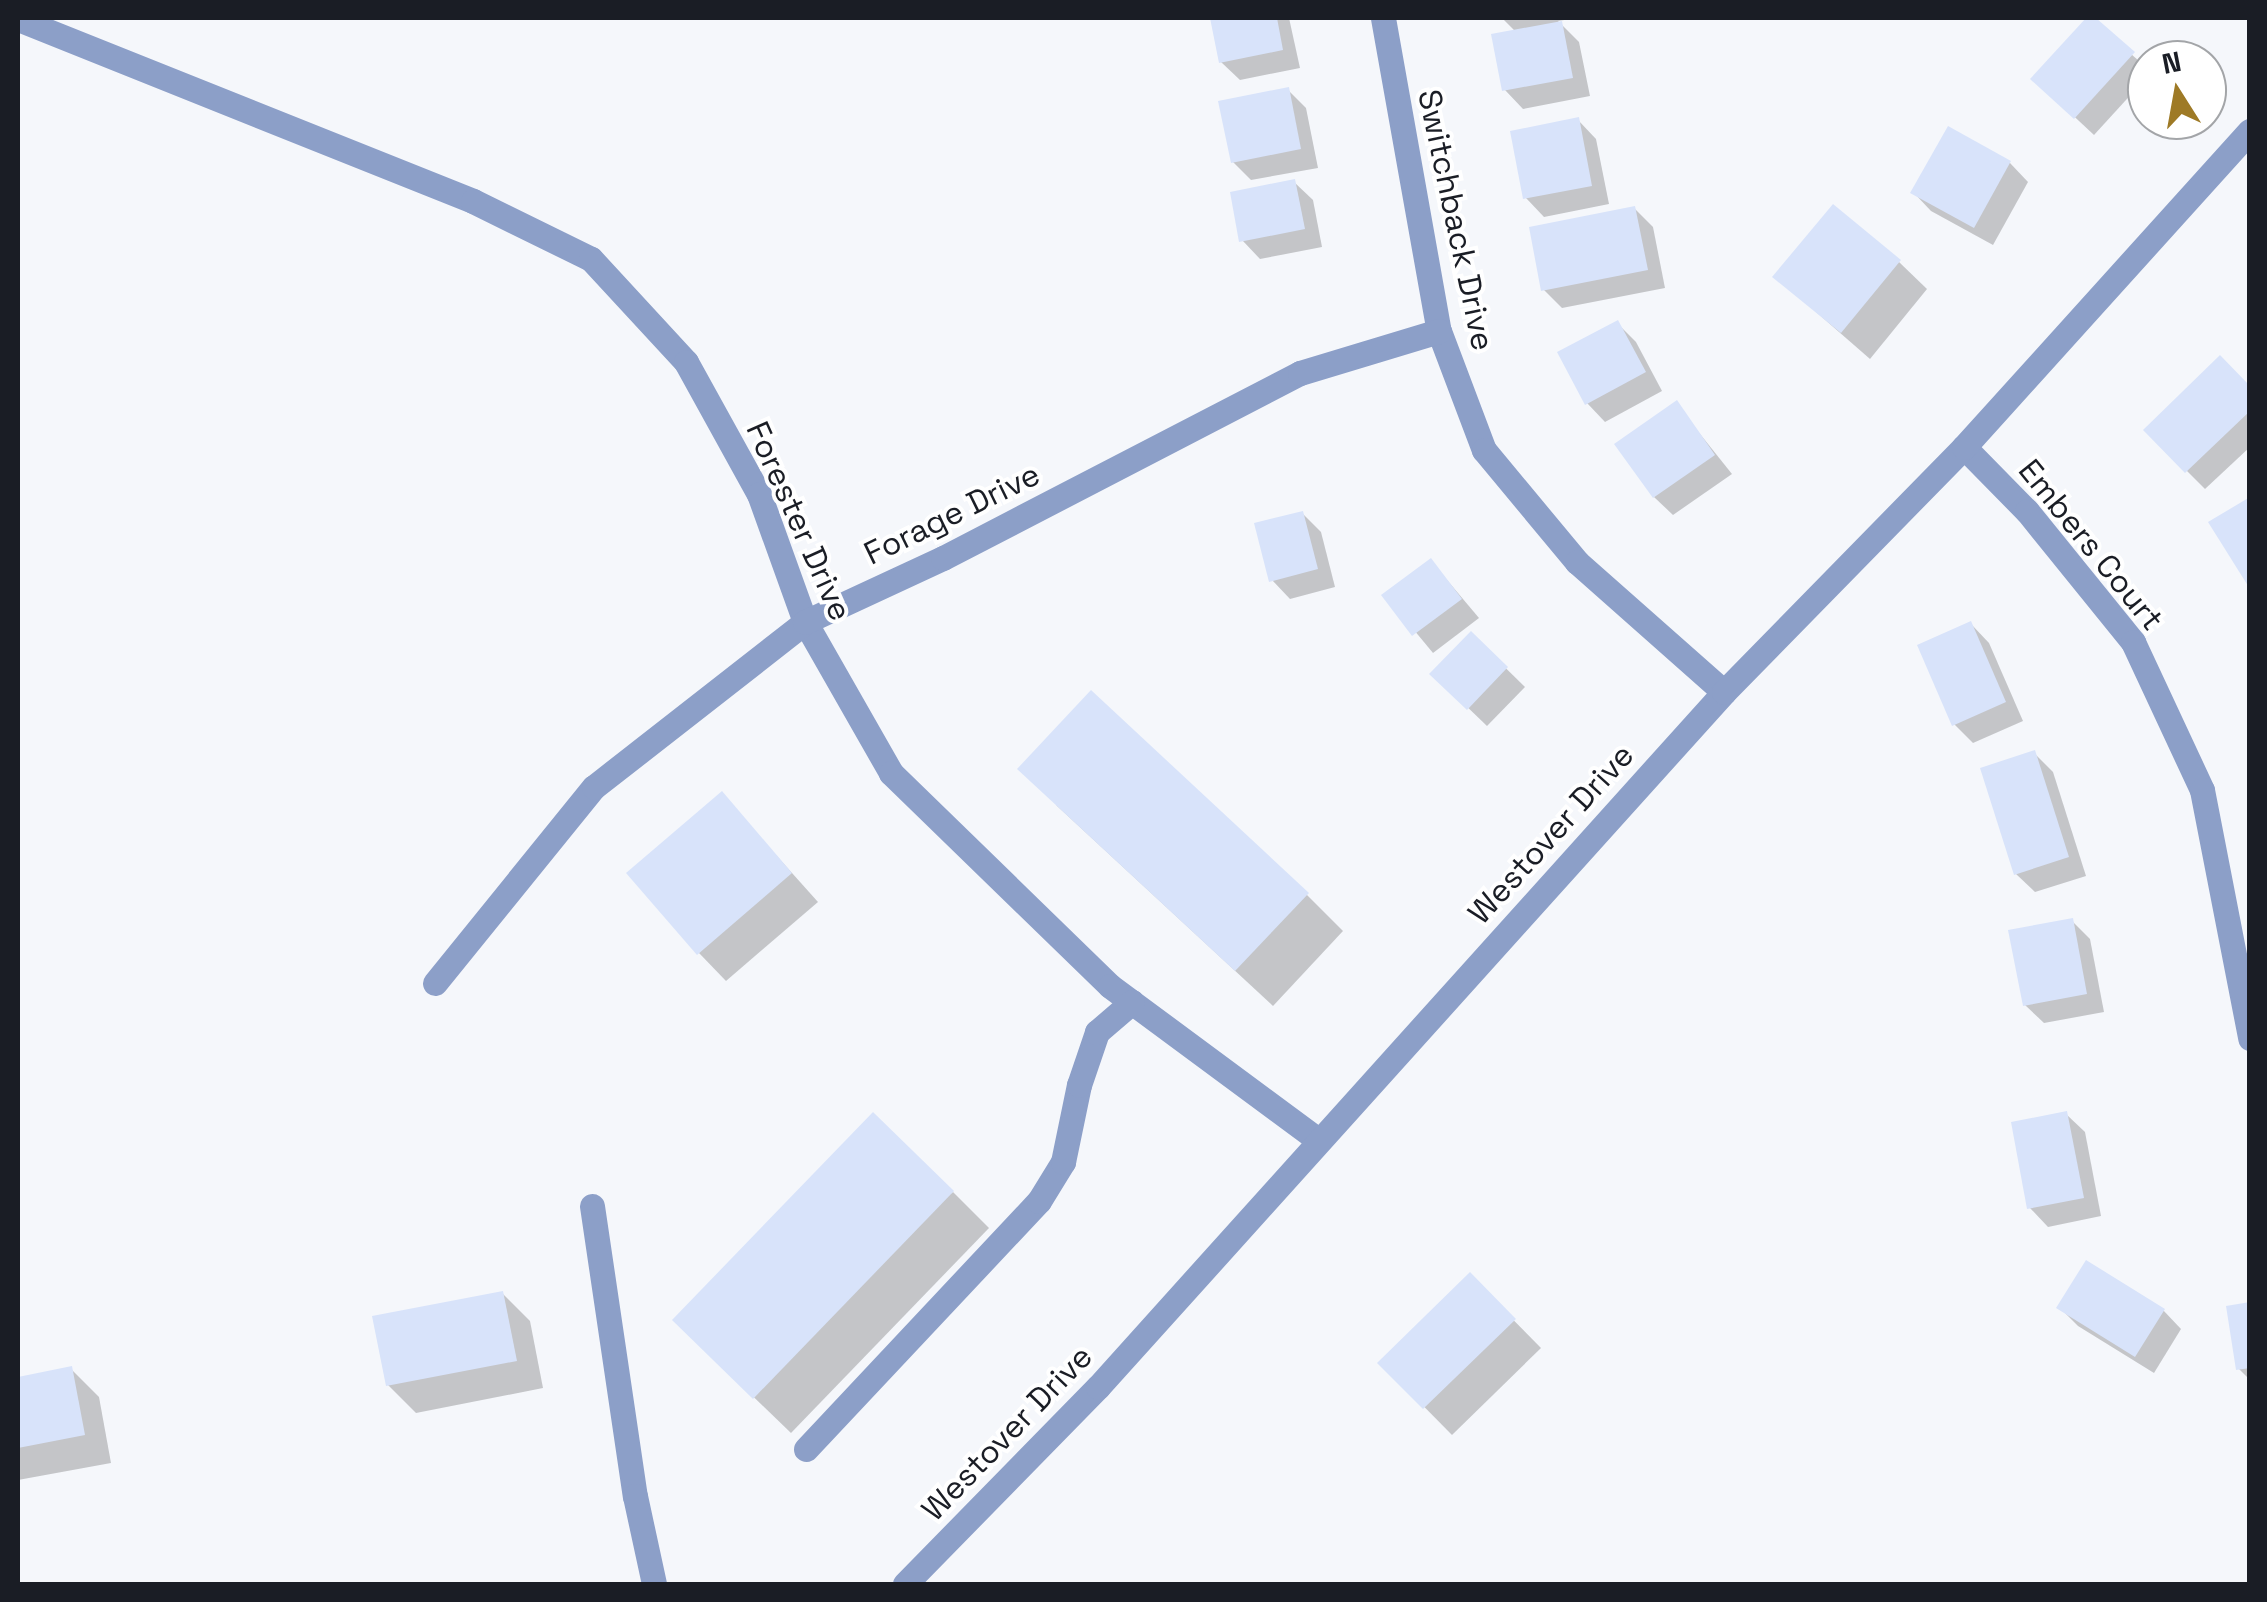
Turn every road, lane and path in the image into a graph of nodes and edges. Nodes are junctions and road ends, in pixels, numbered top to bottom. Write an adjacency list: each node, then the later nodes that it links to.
1 (1383, 18): 4 (street, Switchback Drive)
2 (18, 20): 6 (street, Forester Drive)
3 (2250, 131): 5 (street, Westover Drive)
4 (1439, 331): 6 (street, Forage Drive); 7 (street, Switchback Drive)
5 (1964, 447): 7 (street, Westover Drive); 10 (street, Embers Court)
6 (805, 622): 8 (street, Forage Drive); 9 (street, Forester Drive)
7 (1724, 692): 11 (street, Westover Drive)
8 (434, 983)
9 (1132, 1002): 11 (street, Forester Drive); 13 (street)
10 (2250, 1038)
11 (1318, 1140): 15 (street, Westover Drive)
12 (592, 1206): 14 (street)
13 (806, 1449)
14 (654, 1584)
15 (905, 1584)

